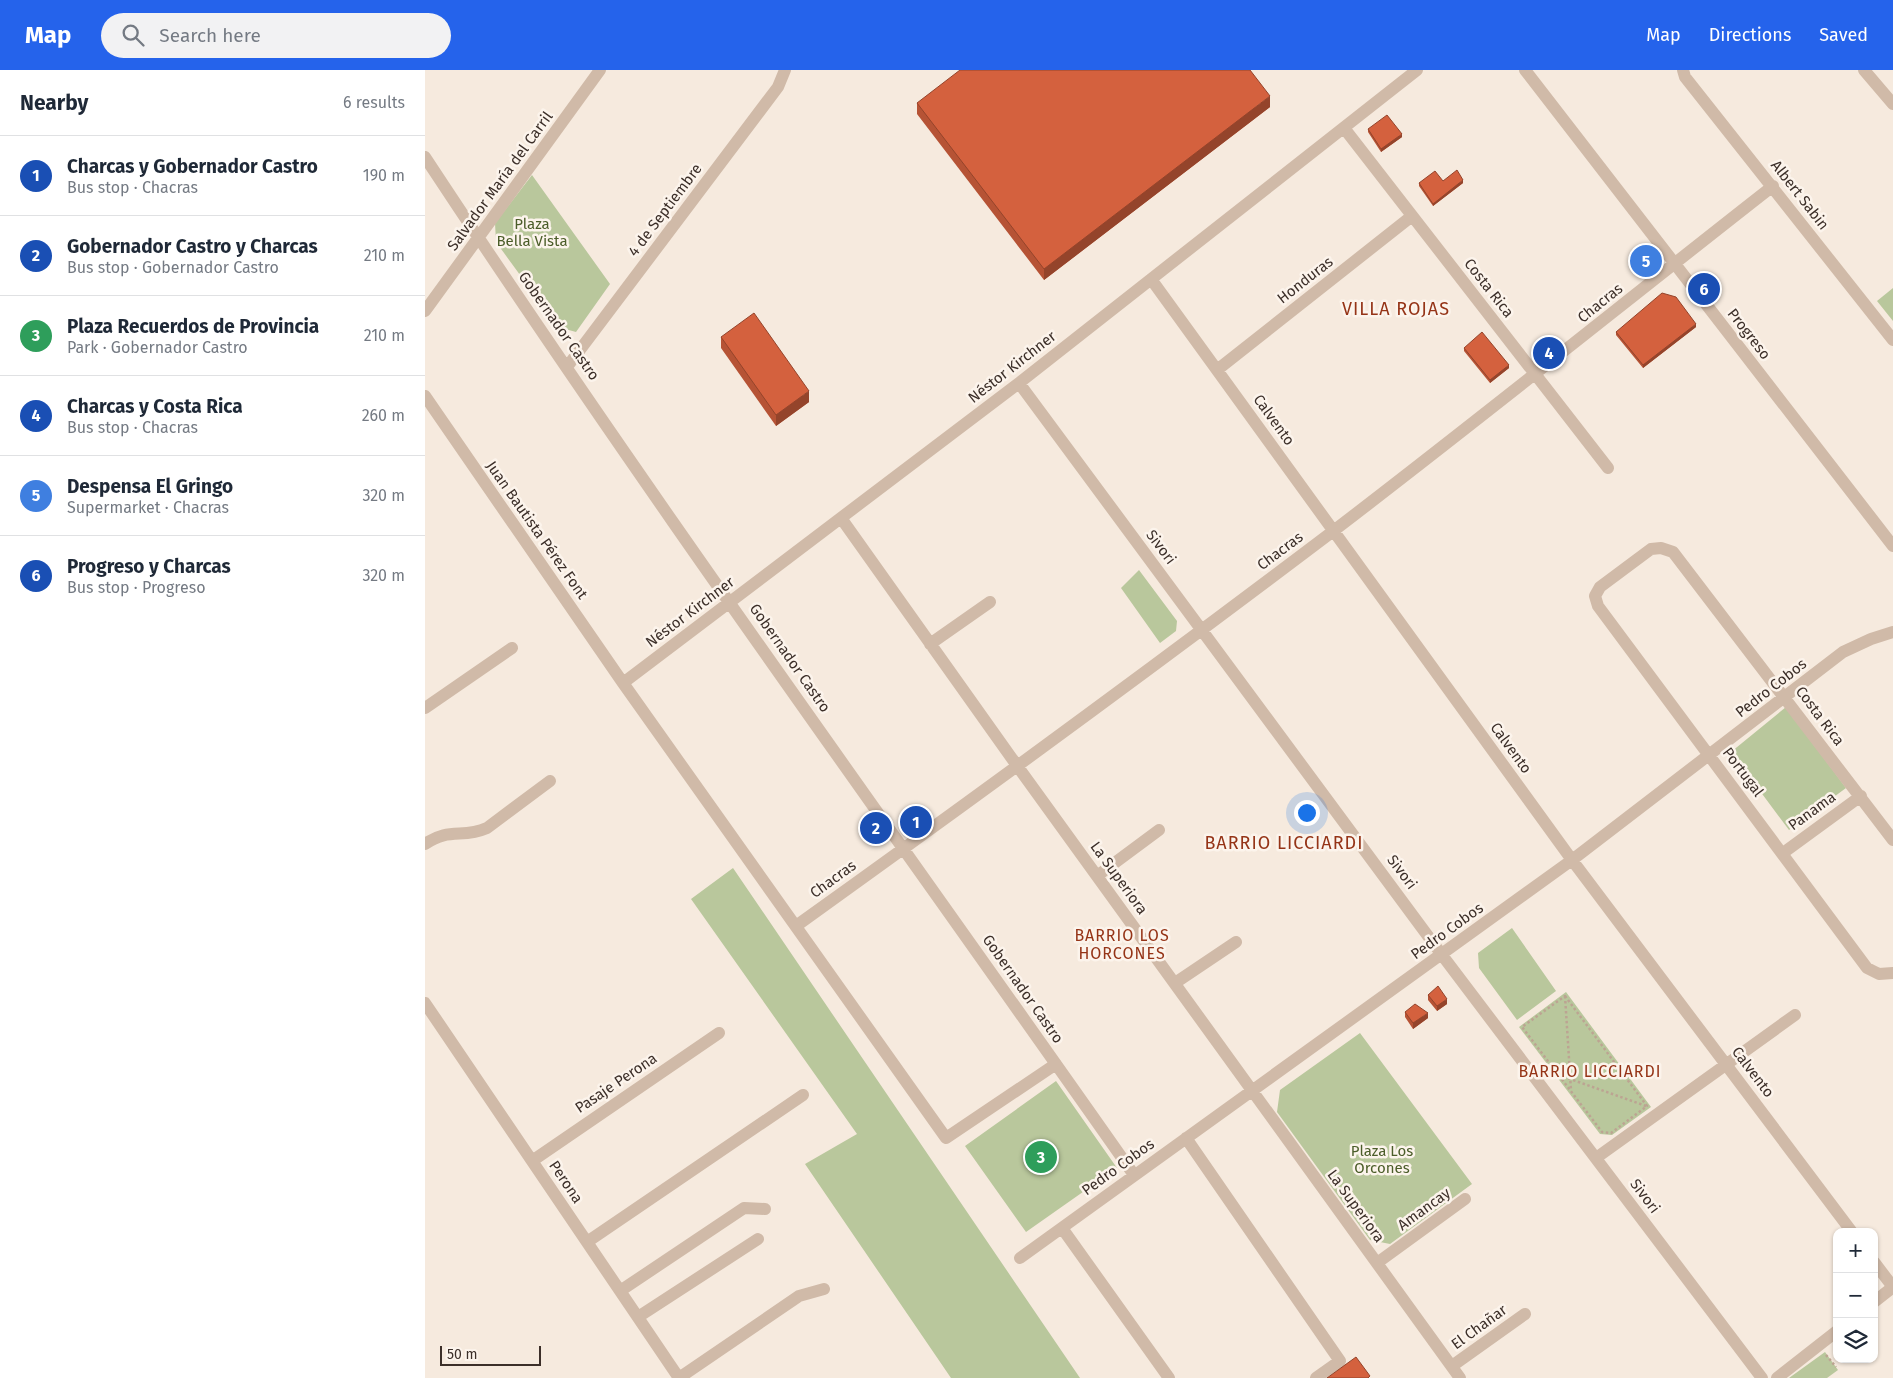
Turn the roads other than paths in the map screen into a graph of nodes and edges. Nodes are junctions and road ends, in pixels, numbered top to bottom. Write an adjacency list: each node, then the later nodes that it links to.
1 (600, 70): 12 (street, Salvador María del Carril)
2 (785, 70): 17 (street, 4 de Septiembre)
3 (1417, 70): 8 (street, Néstor Kirchner)
4 (1525, 70): 13 (street, Progreso)
5 (1683, 70): 10 (street, Albert Sabin)
6 (1864, 70): 7 (street)
7 (1893, 104)
8 (1344, 128): 11 (street, Costa Rica); 14 (street, Néstor Kirchner)
9 (425, 157): 12 (street, Gobernador Castro)
10 (1773, 186): 13 (street, Chacras); 16 (street, Albert Sabin)
11 (1412, 216): 18 (street, Honduras); 19 (street, Costa Rica)
12 (479, 238): 15 (street, Salvador María del Carril); 17 (street, Gobernador Castro)
13 (1674, 264): 19 (street, Chacras); 25 (street, Progreso)
14 (1151, 279): 18 (street, Calvento); 20 (street, Néstor Kirchner)
15 (425, 311)
16 (1893, 340)
17 (567, 367): 27 (street, Gobernador Castro)
18 (1217, 370): 24 (street, Calvento)
19 (1536, 374): 22 (street, Costa Rica); 24 (street, Chacras)
20 (1019, 383): 23 (street, Néstor Kirchner); 29 (street, Sivori)
21 (425, 396): 33 (street, Juan Bautista Pérez Font)
22 (1608, 468)
23 (841, 518): 27 (street, Néstor Kirchner); 31 (street, La Superiora)
24 (1335, 530): 29 (street, Chacras); 45 (street, Calvento)
25 (1893, 546)
26 (1661, 548): 34 (street, Costa Rica); 36 (street, Portugal)
27 (730, 601): 33 (street, Néstor Kirchner); 43 (street, Gobernador Castro)
28 (989, 602): 31 (street)
29 (1202, 630): 37 (street, Chacras); 49 (street, Sivori)
30 (1893, 632): 34 (street, Pedro Cobos)
31 (930, 644): 37 (street, La Superiora)
32 (512, 648): 35 (street)
33 (623, 683): 47 (street, Juan Bautista Pérez Font)
34 (1786, 698): 36 (street, Pedro Cobos); 39 (street, Costa Rica)
35 (425, 708)
36 (1709, 755): 44 (street, Portugal); 45 (street, Pedro Cobos)
37 (1018, 767): 43 (street, Chacras); 46 (street, La Superiora)
38 (550, 781): 42 (street)
39 (1861, 796): 41 (street, Costa Rica); 44 (street, Panama)
40 (1159, 830): 46 (street)
41 (1893, 840)
42 (425, 844)
43 (904, 848): 47 (street, Chacras); 55 (street, Gobernador Castro)
44 (1783, 853): 50 (street, Portugal)
45 (1572, 860): 49 (street, Pedro Cobos); 56 (street, Calvento)
46 (1097, 876): 51 (street, La Superiora)
47 (795, 926): 55 (street, Juan Bautista Pérez Font)
48 (1236, 942): 51 (street)
49 (1443, 955): 57 (street, Pedro Cobos); 60 (street, Sivori)
50 (1893, 973)
51 (1175, 983): 57 (street, La Superiora)
52 (425, 1003): 61 (street, Perona)
53 (1795, 1015): 56 (street)
54 (719, 1033): 61 (street, Pasaje Perona)
55 (1056, 1064): 62 (street, Gobernador Castro)
56 (1727, 1064): 60 (street); 66 (street, Calvento)
57 (1253, 1090): 59 (street, Pedro Cobos); 70 (street, La Superiora)
58 (803, 1095): 68 (street)
59 (1186, 1138): 62 (street, Pedro Cobos); 82 (street)
60 (1596, 1158): 84 (street, Sivori)
61 (532, 1161): 68 (street, Perona)
62 (1134, 1175): 65 (street, Pedro Cobos)
63 (1465, 1198): 70 (street, Amancay)
64 (765, 1209): 74 (street)
65 (1062, 1228): 69 (street, Pedro Cobos); 81 (street)
66 (1849, 1228)
67 (758, 1239): 77 (street)
68 (587, 1242): 74 (street, Perona)
69 (1020, 1258)
70 (1377, 1263): 79 (street, La Superiora)
71 (1878, 1267): 72 (street)
72 (1893, 1287): 75 (street)
73 (824, 1289): 80 (street)
74 (620, 1291): 77 (street, Perona)
75 (1878, 1299)
76 (1525, 1314): 79 (street, El Chañar)
77 (638, 1318): 80 (street, Perona)
78 (1833, 1334): 85 (street)
79 (1452, 1366): 83 (street, La Superiora)
80 (679, 1378)
81 (1169, 1378)
82 (1316, 1378)
83 (1460, 1378)
84 (1762, 1378)
85 (1777, 1378)

